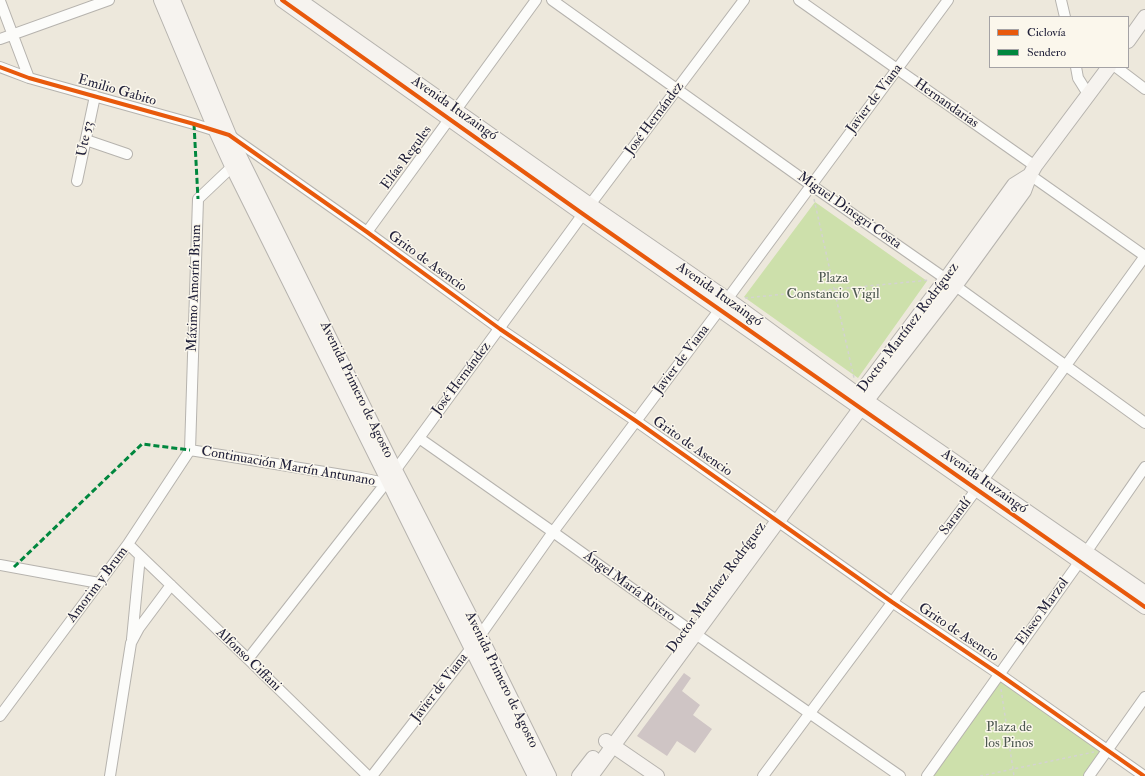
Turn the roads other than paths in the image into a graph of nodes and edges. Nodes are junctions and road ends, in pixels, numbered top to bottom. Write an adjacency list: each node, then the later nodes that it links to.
1 (0, 0): 15 (street)
2 (109, 0): 15 (street)
3 (161, 0): 29 (street, Avenida Primero de Agosto)
4 (173, 0): 29 (street, Avenida Primero de Agosto)
5 (282, 0): 28 (street, Avenida Ituzaingó)
6 (299, 0): 28 (street, Avenida Ituzaingó)
7 (536, 0): 28 (street, Elías Regules)
8 (552, 0): 25 (street, Miguel Dinegri Costa)
9 (744, 0): 25 (street, José Hernández)
10 (799, 0): 22 (street, Hernandarias)
11 (948, 0): 22 (street, Javier de Viana)
12 (1061, 0): 13 (street)
13 (1065, 16)
14 (1145, 17): 17 (street)
15 (12, 35): 16 (street); 23 (street)
16 (0, 39)
17 (1129, 40)
18 (0, 67): 23 (street, Emilio Gabito)
19 (1076, 68): 26 (street)
20 (1108, 68): 26 (street, Doctor Martínez Rodríguez)
21 (1117, 68): 24 (street)
22 (897, 69): 33 (street, Hernandarias); 35 (street, Javier de Viana)
23 (29, 78): 27 (street, Emilio Gabito)
24 (1145, 89)
25 (676, 90): 35 (street, Miguel Dinegri Costa); 36 (street, José Hernández)
26 (1088, 94): 33 (street, Doctor Martínez Rodríguez)
27 (95, 96): 29 (street, Emilio Gabito); 30 (street, Ute 53)
28 (452, 114): 36 (street, Avenida Ituzaingó); 37 (street, Elías Regules)
29 (222, 133): 32 (street, Avenida Primero de Agosto); 32 (street, Grito de Asencio)
30 (86, 140): 31 (street); 34 (street, Ute 53)
31 (127, 154)
32 (241, 158): 37 (street, Grito de Asencio); 47 (street, Máximo Amorín Brum); 49 (street, Avenida Primero de Agosto)
33 (1033, 170): 38 (street, Hernandarias); 39 (street, Doctor Martínez Rodríguez)
34 (77, 181)
35 (811, 185): 39 (street, Miguel Dinegri Costa); 40 (street, Javier de Viana)
36 (586, 210): 40 (street, Avenida Ituzaingó); 41 (street, José Hernández)
37 (367, 232): 41 (street, Grito de Asencio)
38 (1145, 256): 42 (street, Sarandí)
39 (950, 283): 42 (street, Miguel Dinegri Costa); 43 (street, Doctor Martínez Rodríguez)
40 (724, 304): 43 (street, Avenida Ituzaingó); 44 (street, Javier de Viana)
41 (500, 329): 44 (street, Grito de Asencio); 46 (street, José Hernández)
42 (1066, 366): 45 (street, Miguel Dinegri Costa); 50 (street, Sarandí)
43 (859, 402): 50 (street, Avenida Ituzaingó); 51 (street, Doctor Martínez Rodríguez)
44 (636, 421): 51 (street, Grito de Asencio); 52 (street, Javier de Viana)
45 (1145, 423)
46 (419, 438): 49 (street, José Hernández); 52 (street, Ángel María Rivero)
47 (190, 450): 49 (street, Continuación Martín Antunano); 53 (street, Amorim y Brum)
48 (1145, 467): 55 (street, Eliseo Marzol)
49 (390, 477): 63 (street, Avenida Primero de Agosto); 65 (street, José Hernández)
50 (979, 486): 55 (street, Avenida Ituzaingó); 60 (street, Sarandí)
51 (774, 518): 60 (street, Grito de Asencio); 62 (street, Doctor Martínez Rodríguez)
52 (553, 532): 62 (street, Ángel María Rivero); 63 (street, Javier de Viana)
53 (128, 544): 54 (street, Alfonso Ciffani); 57 (street, Amorim y Brum)
54 (140, 556): 58 (street, Alfonso Ciffani); 64 (street)
55 (1083, 557): 59 (street, Avenida Ituzaingó); 61 (street, Avenida Ituzaingó); 66 (street, Eliseo Marzol)
56 (0, 565): 57 (street)
57 (99, 583): 69 (street, Amorim y Brum)
58 (171, 585): 64 (street); 65 (street, Alfonso Ciffani)
59 (1145, 593)
60 (892, 602): 66 (street, Grito de Asencio); 68 (street, Sarandí)
61 (1145, 607)
62 (691, 631): 68 (street, Ángel María Rivero); 70 (street, Doctor Martínez Rodríguez)
63 (476, 641): 74 (street, Javier de Viana); 75 (street, Avenida Primero de Agosto); 76 (street, Avenida Primero de Agosto)
64 (131, 643): 72 (street)
65 (248, 659): 73 (street, Alfonso Ciffani)
66 (999, 674): 71 (street, Grito de Asencio); 82 (street, Eliseo Marzol)
67 (1145, 697): 71 (street)
68 (809, 713): 80 (street, Sarandí); 81 (street, Ángel María Rivero)
69 (0, 716)
70 (609, 743): 77 (street, Doctor Martínez Rodríguez); 78 (street, Doctor Martínez Rodríguez); 79 (street)
71 (1108, 750): 83 (street); 84 (street, Grito de Asencio)
72 (110, 776)
73 (368, 776)
74 (372, 776)
75 (535, 776)
76 (549, 776)
77 (579, 776)
78 (591, 776)
79 (657, 776)
80 (763, 776)
81 (900, 776)
82 (927, 776)
83 (1089, 776)
84 (1144, 776)

